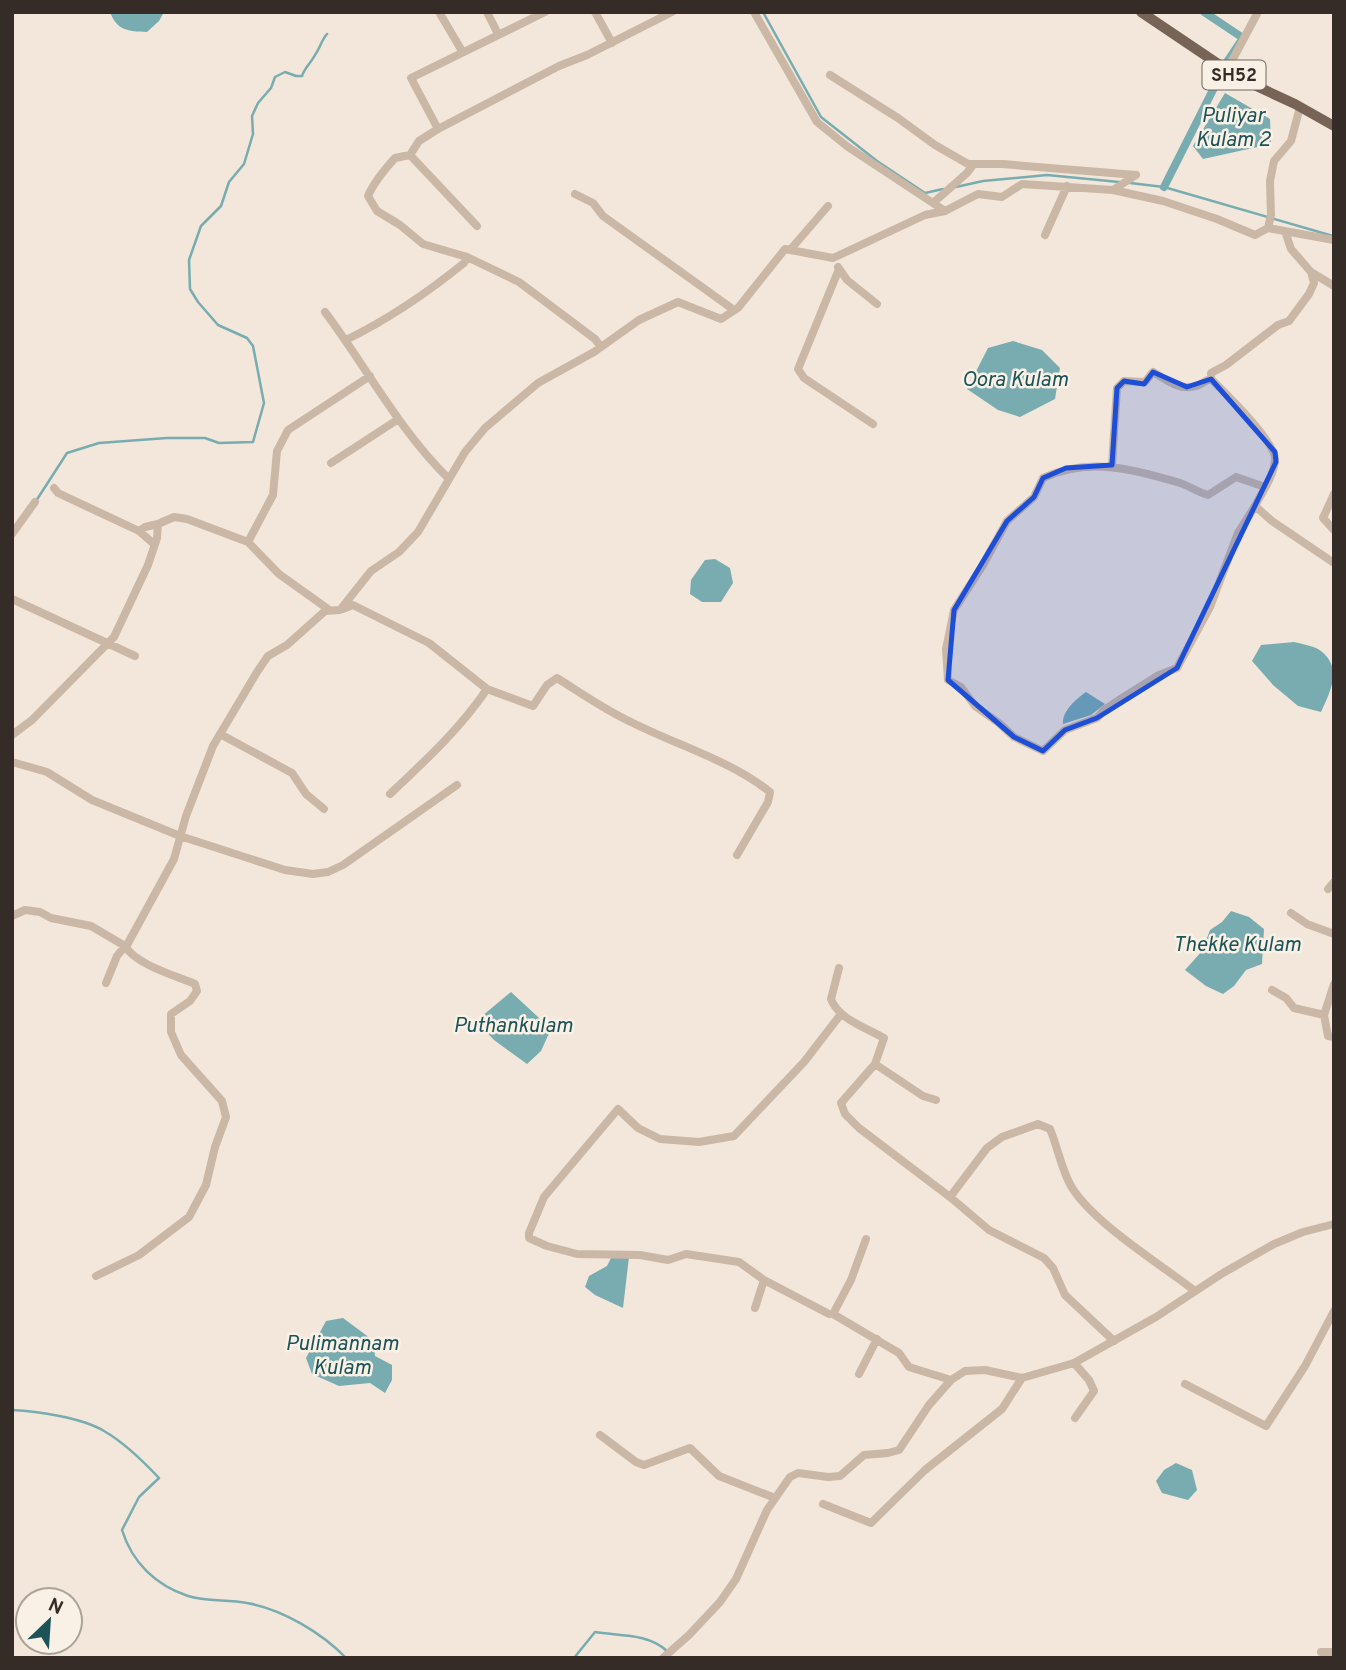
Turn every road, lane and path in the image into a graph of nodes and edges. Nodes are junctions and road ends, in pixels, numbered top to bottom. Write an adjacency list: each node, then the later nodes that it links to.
1 (439, 12): 11 (street)
2 (487, 12): 9 (street)
3 (594, 12): 10 (street)
4 (672, 12): 10 (street)
5 (754, 12): 22 (street)
6 (1142, 12): 12 (main road, SH52)
7 (1258, 12): 12 (street)
8 (541, 13): 9 (street)
9 (498, 34): 11 (street)
10 (612, 43): 16 (street)
11 (462, 51): 16 (street)
12 (1227, 70): 14 (main road, SH52)
13 (830, 75): 18 (street)
14 (1300, 107): 15 (main road, SH52); 26 (street)
15 (1334, 126)
16 (438, 129): 17 (street)
17 (410, 155): 25 (street); 31 (street)
18 (973, 165): 20 (street); 22 (street)
19 (1067, 186): 20 (street); 24 (street); 28 (street)
20 (1113, 190): 26 (street)
21 (575, 194): 37 (street)
22 (933, 203): 24 (street)
23 (828, 206): 30 (street)
24 (945, 211): 32 (street)
25 (477, 226)
26 (1268, 228): 27 (street)
27 (1285, 231): 29 (street); 34 (street)
28 (1045, 235)
29 (1334, 240)
30 (790, 250): 32 (street); 37 (street)
31 (467, 257): 39 (street); 40 (street)
32 (833, 258): 33 (street)
33 (839, 269): 36 (street); 44 (street)
34 (1311, 272): 35 (street); 42 (street)
35 (1334, 286)
36 (877, 304)
37 (734, 310): 40 (street)
38 (326, 312): 39 (street)
39 (346, 340): 41 (street)
40 (601, 347): 47 (street)
41 (370, 376): 43 (street); 57 (street)
42 (1211, 379): 46 (street); 48 (street)
43 (397, 419): 45 (street); 47 (street)
44 (873, 424)
45 (331, 463)
46 (1112, 466): 48 (street); 52 (street)
47 (449, 479): 61 (street)
48 (1265, 487): 52 (street)
49 (54, 488): 55 (street)
50 (1334, 494): 54 (street)
51 (35, 502): 56 (street)
52 (1255, 506): 59 (street)
53 (158, 524): 55 (street); 57 (street); 58 (street)
54 (1334, 530)
55 (139, 531): 58 (street)
56 (12, 534)
57 (248, 542): 62 (street)
58 (154, 544): 63 (street)
59 (1334, 563)
60 (12, 599): 63 (street)
61 (340, 610): 62 (street); 65 (street)
62 (325, 611): 66 (street)
63 (106, 644): 64 (street); 67 (street)
64 (135, 656)
65 (487, 689): 70 (street); 73 (street)
66 (220, 734): 71 (street); 72 (street)
67 (12, 735)
68 (12, 762): 72 (street)
69 (457, 785): 72 (street)
70 (390, 794)
71 (324, 809)
72 (180, 836): 79 (street)
73 (737, 855)
74 (1334, 881): 75 (street)
75 (1328, 889)
76 (1291, 913): 78 (street)
77 (12, 916): 79 (street)
78 (1334, 934)
79 (125, 946): 81 (street); 92 (street)
80 (839, 968): 84 (street)
81 (106, 983)
82 (1334, 984): 85 (street)
83 (1272, 990): 85 (street)
84 (841, 1014): 87 (street); 93 (street)
85 (1324, 1015): 86 (street)
86 (1334, 1037)
87 (875, 1064): 88 (street); 89 (street)
88 (936, 1100)
89 (950, 1197): 94 (street); 99 (street)
90 (1334, 1224): 94 (street)
91 (866, 1239): 98 (street)
92 (96, 1276)
93 (764, 1280): 95 (street); 97 (street)
94 (1195, 1291): 99 (street)
95 (755, 1308)
96 (1334, 1311): 104 (street)
97 (830, 1314)
98 (877, 1339): 101 (street); 103 (street)
99 (1114, 1341): 100 (street)
100 (1074, 1363): 102 (street); 105 (street)
101 (859, 1374)
102 (1022, 1378): 103 (street); 108 (street)
103 (951, 1380): 107 (street)
104 (1185, 1384)
105 (1075, 1418)
106 (600, 1435): 107 (street)
107 (775, 1498): 111 (street)
108 (824, 1504)
109 (1321, 1652): 110 (street)
110 (1334, 1652)
111 (663, 1658)

